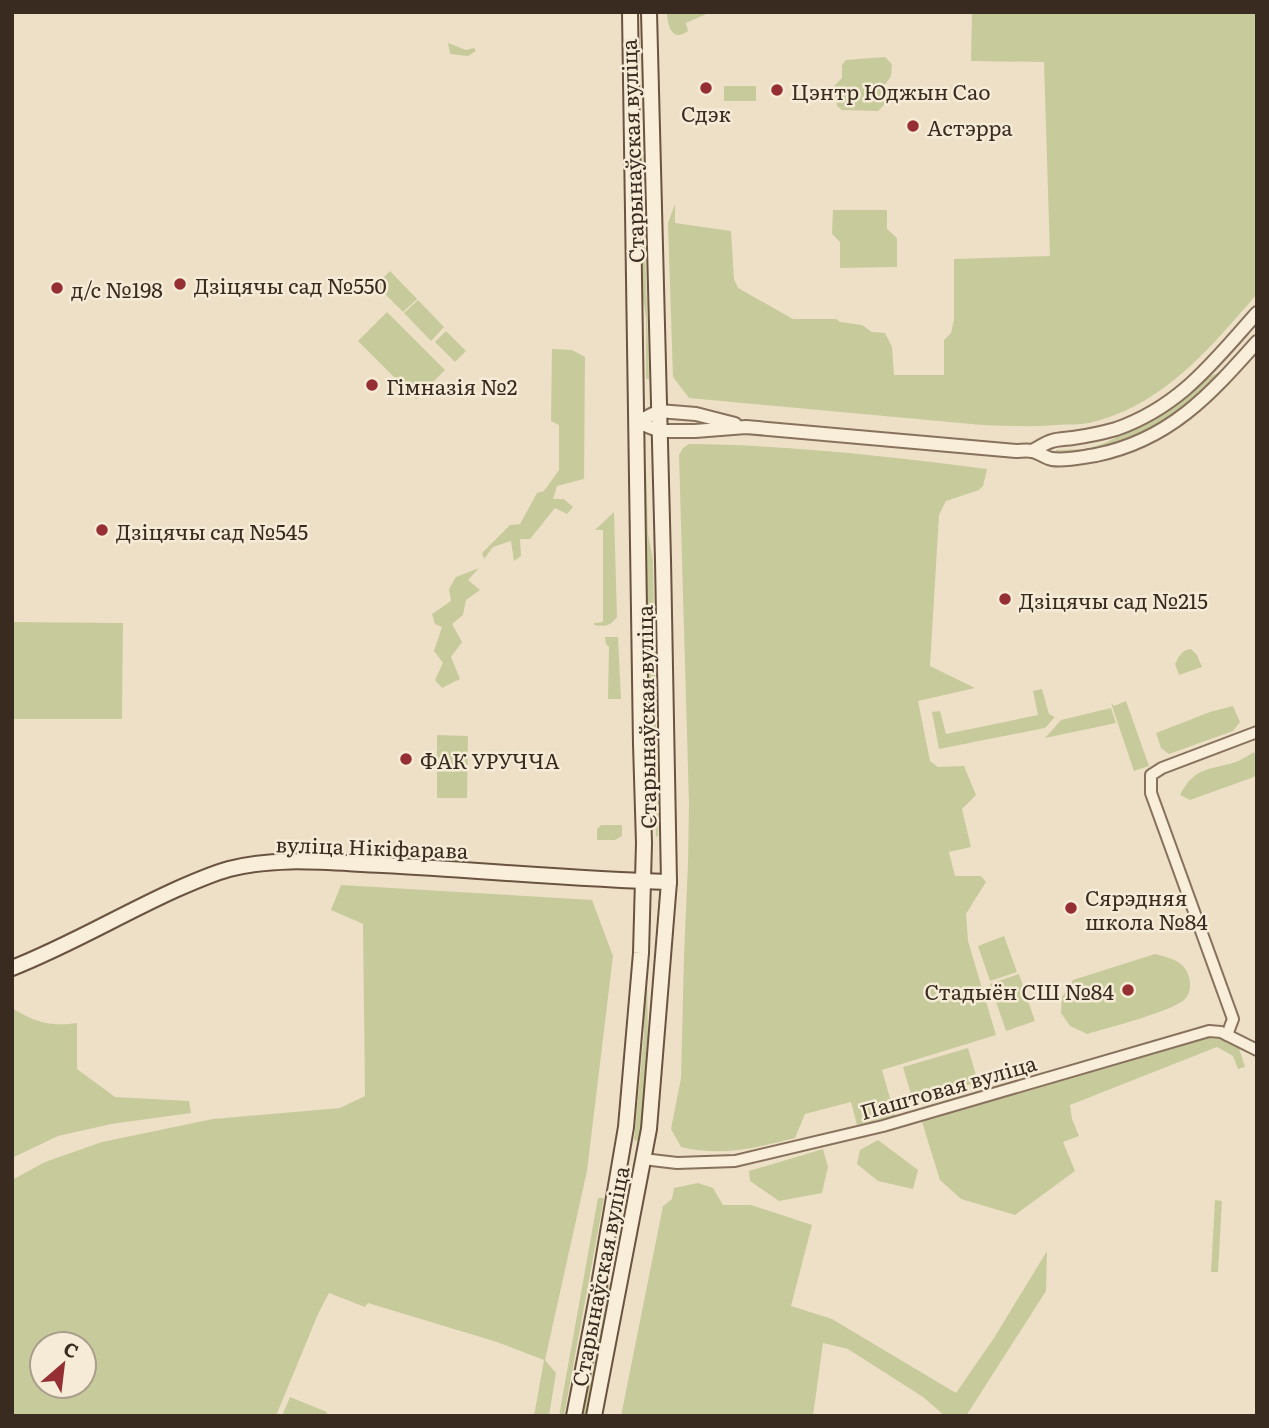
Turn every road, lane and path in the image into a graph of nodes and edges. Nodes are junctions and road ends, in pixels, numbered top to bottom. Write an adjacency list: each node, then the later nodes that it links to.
1 (629, 12): 6 (main road, Старынаўская вуліца)
2 (649, 12): 5 (main road, Старынаўская вуліца)
3 (1257, 313): 9 (street)
4 (1257, 342): 9 (street)
5 (659, 411): 6 (street); 7 (street); 8 (main road, Старынаўская вуліца)
6 (636, 422): 8 (street); 11 (main road, Старынаўская вуліца)
7 (746, 427): 8 (street); 9 (street)
8 (660, 432): 12 (main road, Старынаўская вуліца)
9 (1032, 451)
10 (1257, 732): 14 (street)
11 (643, 881): 12 (main road, вуліца Нікіфарава); 13 (main road, вуліца Нікіфарава); 16 (main road, Старынаўская вуліца)
12 (669, 882): 17 (main road, Старынаўская вуліца)
13 (12, 968)
14 (1227, 1035): 15 (street, Паштовая вуліца); 17 (street, Паштовая вуліца)
15 (1257, 1050)
16 (622, 1155): 17 (main road); 18 (main road, Старынаўская вуліца)
17 (643, 1159): 19 (main road, Старынаўская вуліца)
18 (574, 1416)
19 (594, 1416)

